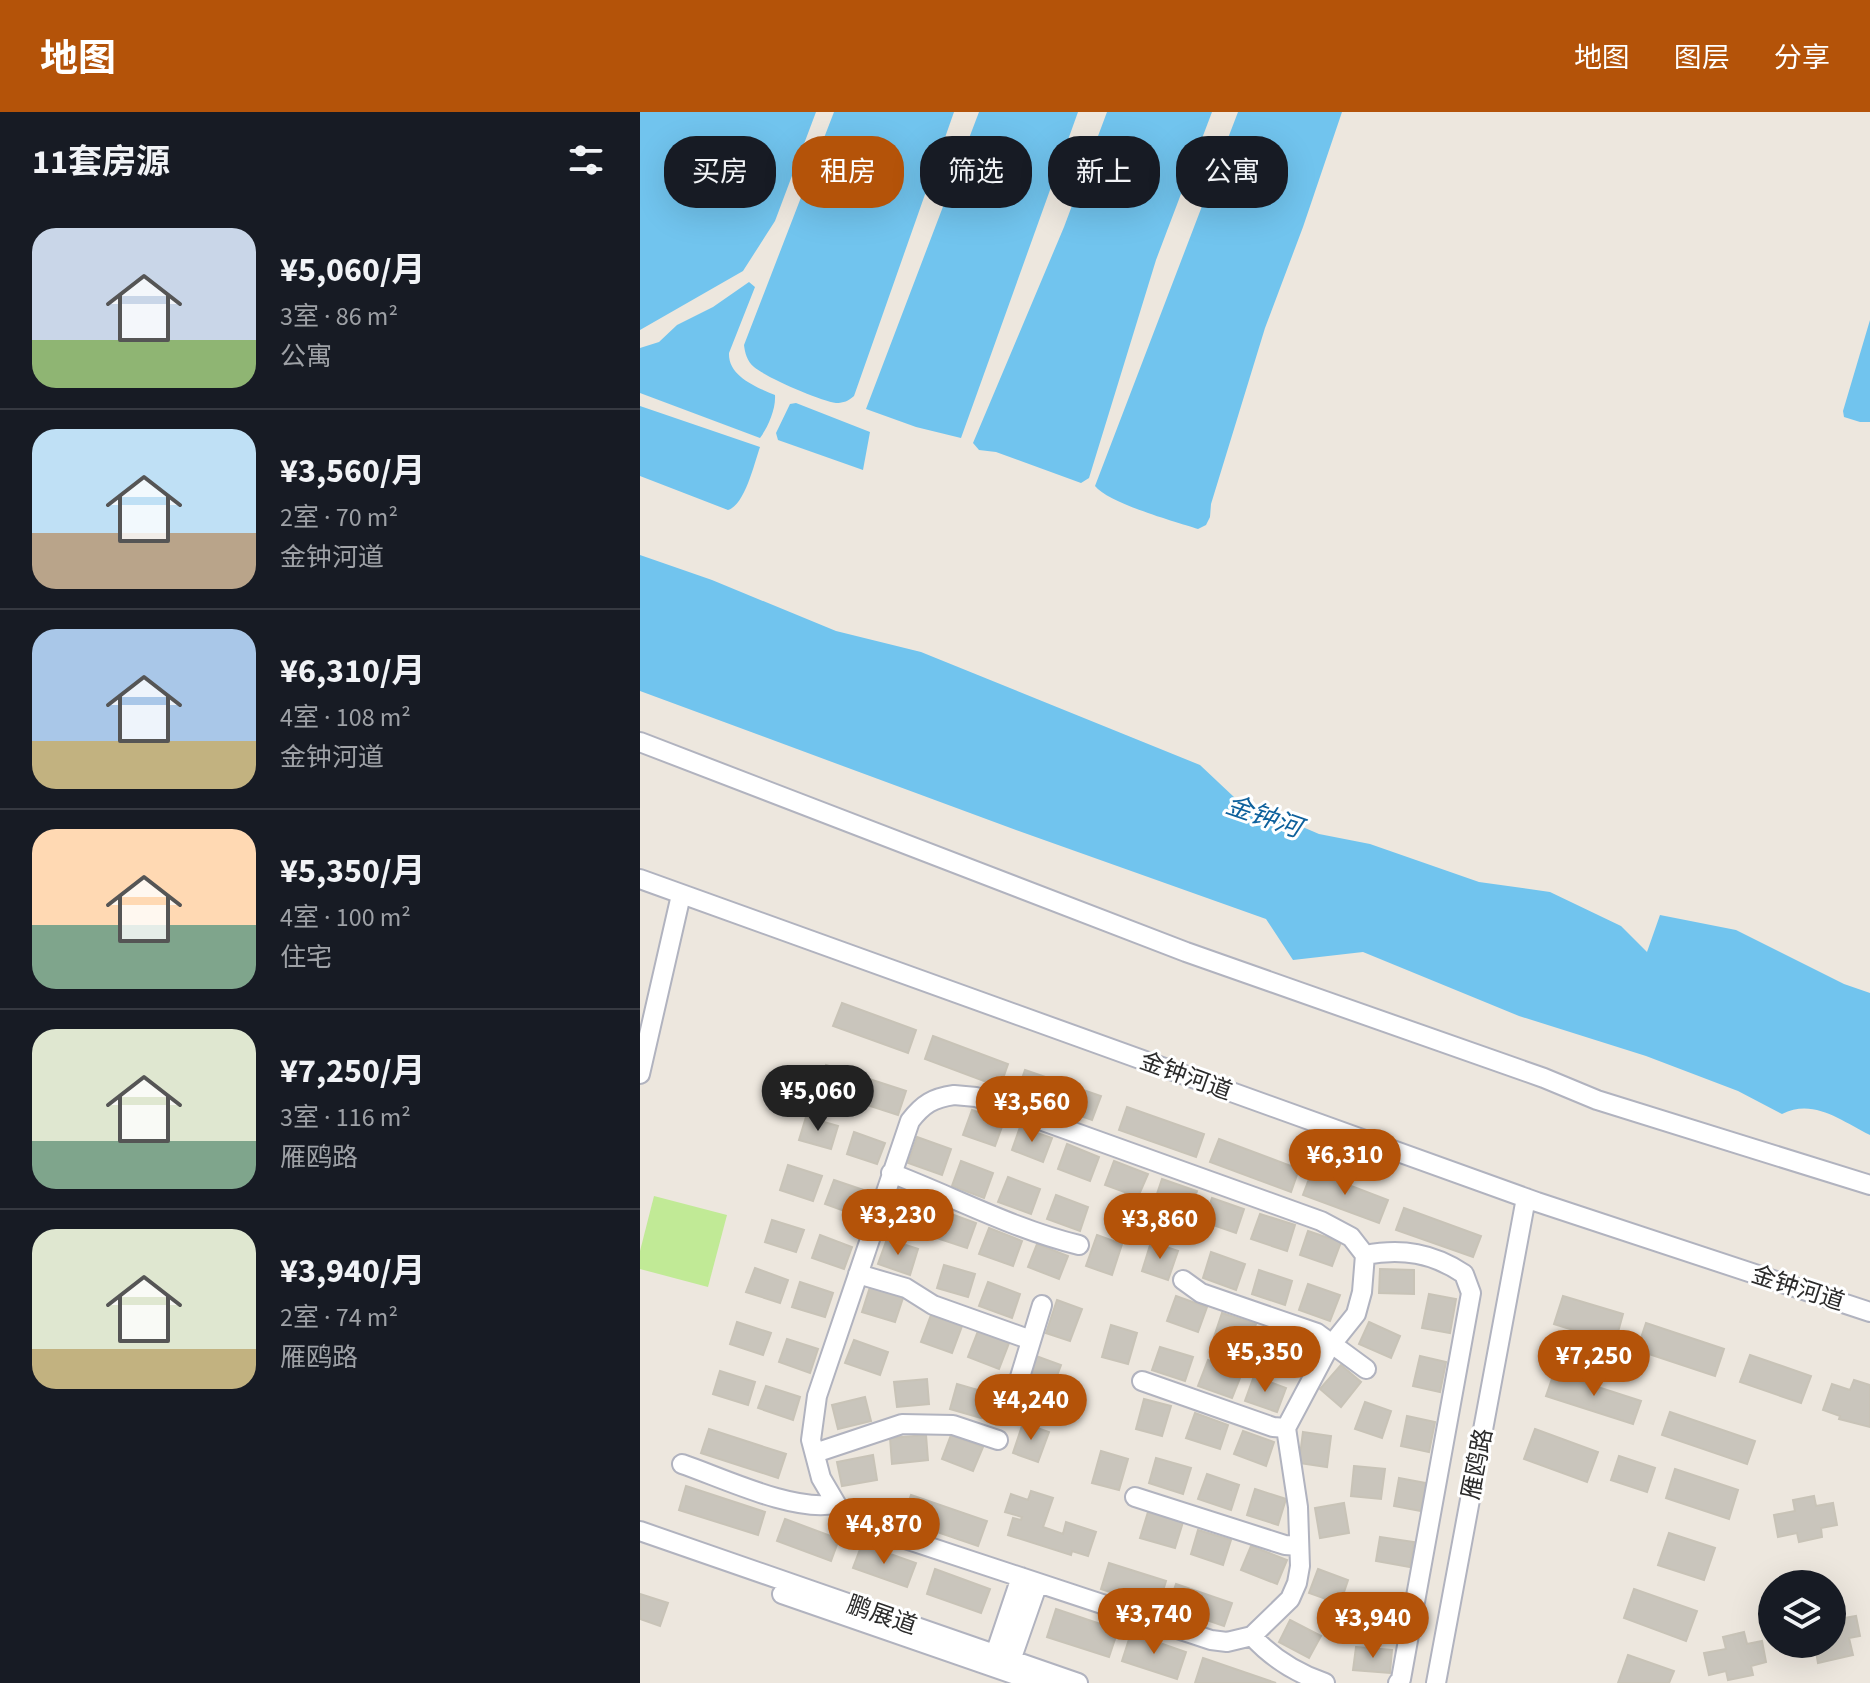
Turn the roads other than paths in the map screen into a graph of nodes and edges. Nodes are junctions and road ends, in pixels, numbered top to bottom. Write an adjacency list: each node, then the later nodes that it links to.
1 (640, 742): 6 (street)
2 (640, 879): 3 (street, 金钟河道)
3 (681, 895): 4 (street); 7 (street, 金钟河道)
4 (640, 1074)
5 (891, 1173): 8 (street); 9 (street); 10 (street)
6 (1870, 1185)
7 (1532, 1200): 13 (street, 金钟河道); 35 (street, 雁鸥路); 36 (street, 雁鸥路)
8 (1079, 1245)
9 (1365, 1255): 15 (street); 34 (street)
10 (858, 1274): 14 (street); 21 (street)
11 (1183, 1280): 15 (street)
12 (1042, 1305): 14 (street)
13 (1870, 1312)
14 (1031, 1340): 17 (street)
15 (1333, 1343): 16 (street); 19 (street)
16 (1366, 1369)
17 (1020, 1377)
18 (1142, 1381): 19 (street)
19 (1286, 1428): 27 (street)
20 (998, 1440): 21 (street)
21 (815, 1453): 24 (street)
22 (682, 1464): 24 (street)
23 (1135, 1497): 27 (street)
24 (834, 1504): 28 (street)
25 (640, 1531): 30 (street, 鹏展道)
26 (640, 1544): 30 (street, 鹏展道)
27 (1299, 1546): 29 (street)
28 (1029, 1580): 29 (street); 30 (street)
29 (1252, 1636): 33 (street)
30 (1001, 1663): 31 (street, 鹏展道); 32 (street, 鹏展道)
31 (1039, 1683)
32 (1078, 1683)
33 (1325, 1683)
34 (1398, 1683)
35 (1436, 1683)
36 (1448, 1683)

